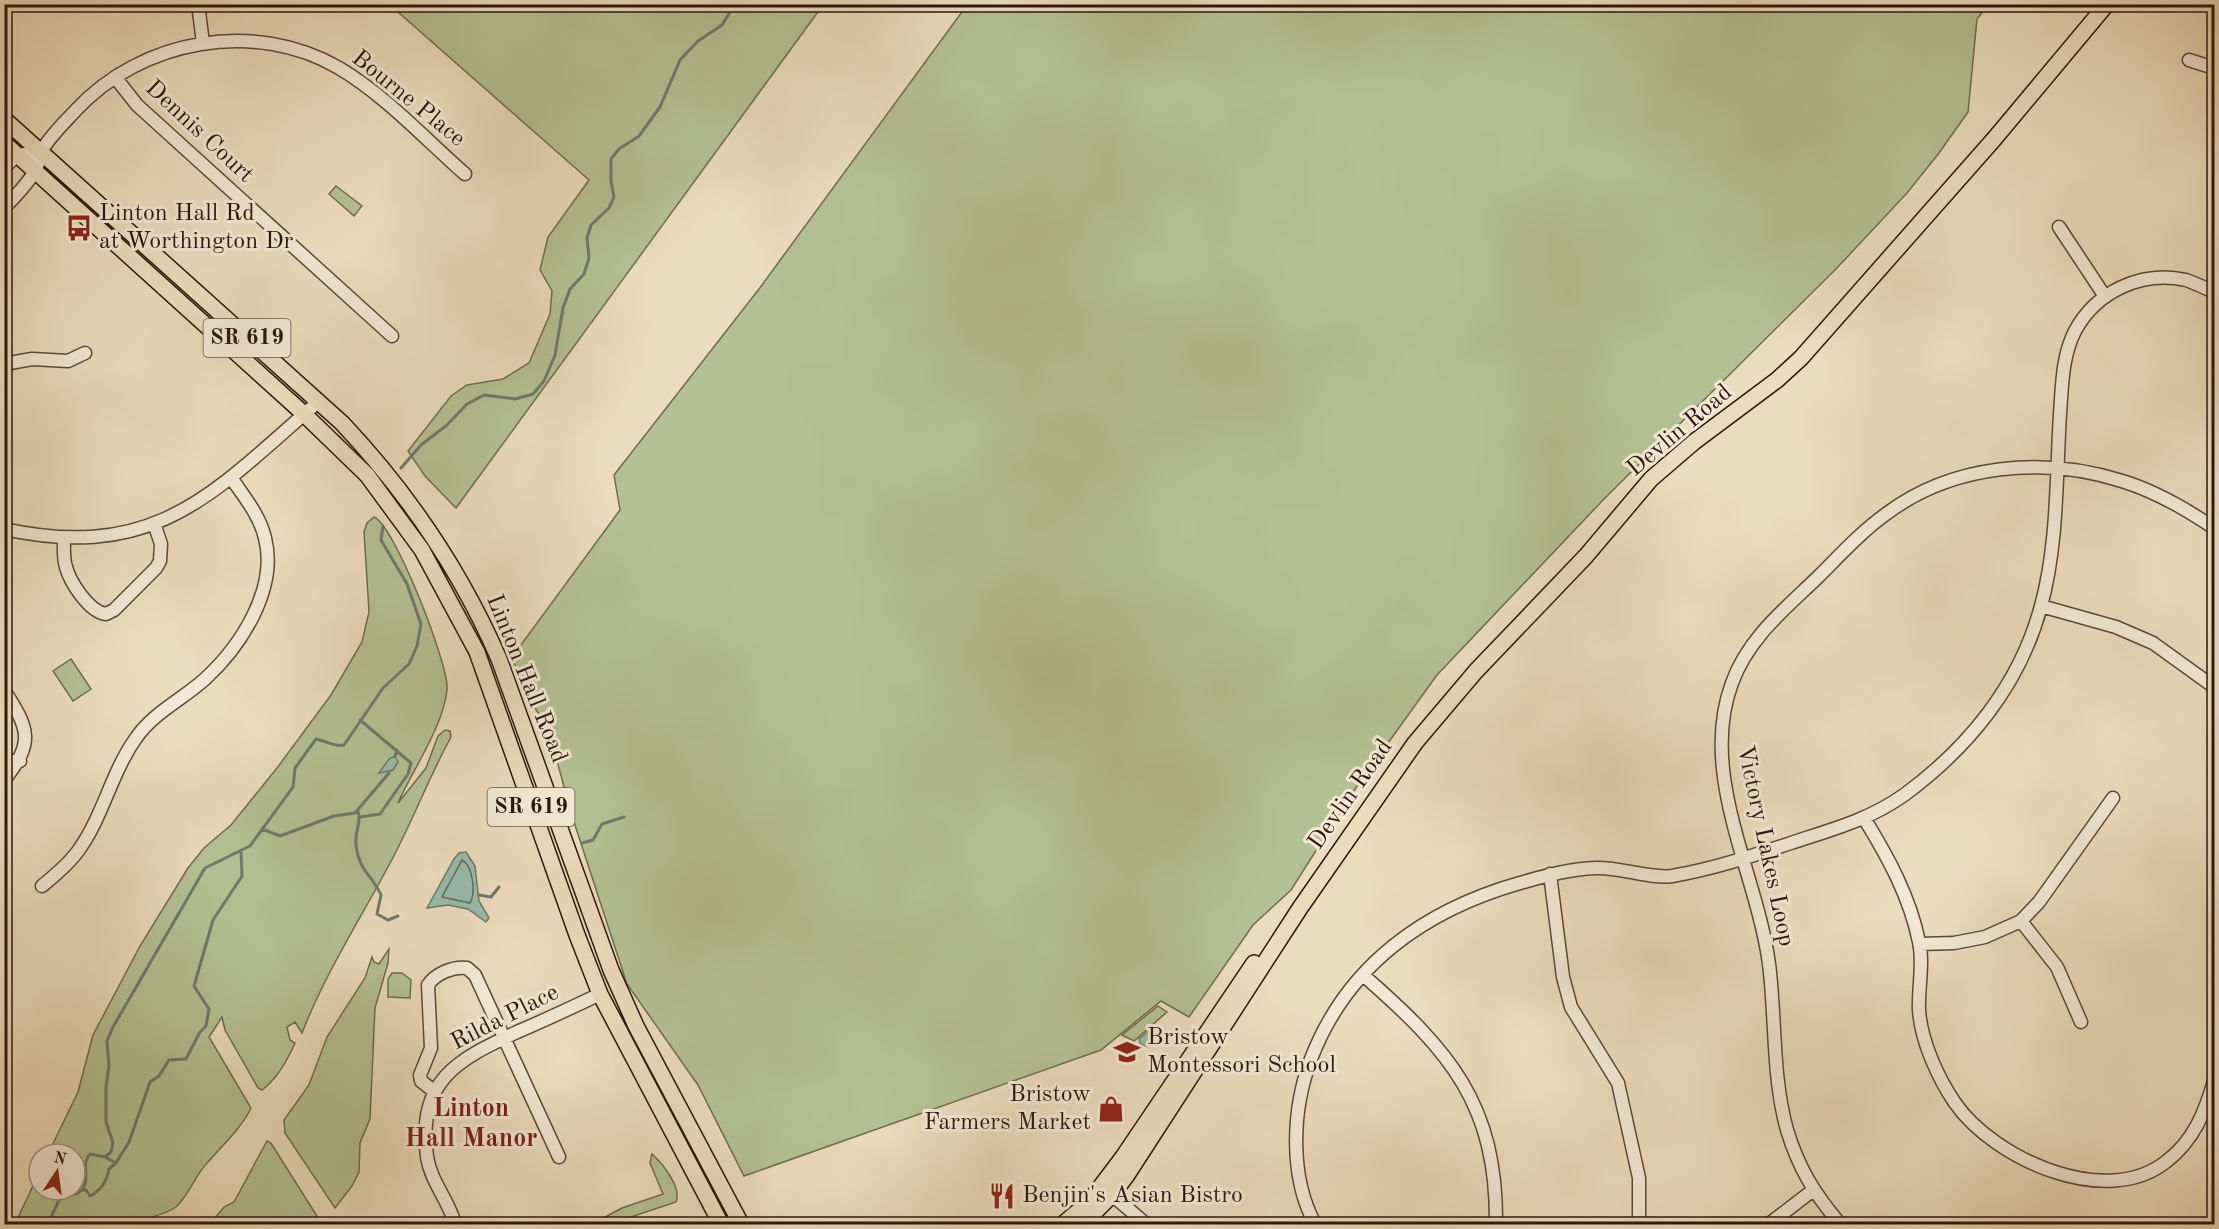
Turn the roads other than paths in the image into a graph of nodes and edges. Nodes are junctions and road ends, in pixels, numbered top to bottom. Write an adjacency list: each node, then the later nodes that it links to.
1 (198, 4): 3 (street)
2 (2107, 4): 49 (main road, Devlin Road)
3 (203, 43): 6 (street, Bourne Place); 13 (street, Bourne Place)
4 (2189, 60): 5 (street)
5 (2214, 68)
6 (115, 77): 9 (street, Bourne Place); 18 (street, Dennis Court)
7 (4, 119): 9 (main road, Linton Hall Road / SR 619)
8 (4, 143): 10 (main road, Linton Hall Road / SR 619)
9 (41, 152): 10 (street); 12 (street); 21 (main road, Linton Hall Road / SR 619)
10 (17, 155): 11 (street); 12 (main road, Linton Hall Road / SR 619)
11 (4, 168)
12 (36, 172): 14 (street); 22 (main road, Linton Hall Road / SR 619)
13 (465, 174)
14 (4, 208)
15 (2059, 227): 17 (street)
16 (2214, 292): 17 (street)
17 (2104, 295): 23 (street)
18 (392, 336)
19 (85, 353): 20 (street)
20 (4, 364)
21 (318, 402): 22 (street); 53 (main road, Linton Hall Road / SR 619)
22 (304, 414): 24 (street); 43 (main road, Linton Hall Road / SR 619)
23 (2056, 468): 26 (street, Victory Lakes Loop); 29 (street); 37 (street, Victory Lakes Loop)
24 (232, 479): 25 (street); 39 (street)
25 (154, 523): 28 (street); 28 (street)
26 (2214, 528)
27 (4, 529): 28 (street)
28 (64, 538)
29 (2042, 606): 30 (street); 36 (street)
30 (2214, 687)
31 (4, 690): 33 (street)
32 (4, 761): 33 (street)
33 (20, 761): 34 (street)
34 (4, 780)
35 (2113, 798): 40 (street)
36 (1864, 818): 37 (street); 41 (street)
37 (1744, 860): 38 (street); 50 (street, Victory Lakes Loop)
38 (1550, 874): 42 (street); 59 (street)
39 (42, 886)
40 (2021, 921): 41 (street); 44 (street)
41 (1920, 944): 46 (street)
42 (1363, 975): 57 (street); 58 (street)
43 (600, 994): 45 (street, Rilda Place); 52 (main road, Linton Hall Road / SR 619)
44 (2081, 1022)
45 (503, 1039): 47 (street, Rilda Place); 47 (street); 48 (street)
46 (2214, 1081)
47 (435, 1092): 51 (street, Rilda Place)
48 (559, 1157)
49 (1107, 1191): 54 (main road, Devlin Road); 55 (main road, Devlin Road); 56 (street)
50 (1812, 1191): 60 (street); 61 (street, Victory Lakes Loop)
51 (455, 1224)
52 (721, 1224)
53 (741, 1224)
54 (1063, 1224)
55 (1083, 1224)
56 (1146, 1224)
57 (1315, 1224)
58 (1497, 1224)
59 (1639, 1224)
60 (1769, 1224)
61 (1839, 1224)

